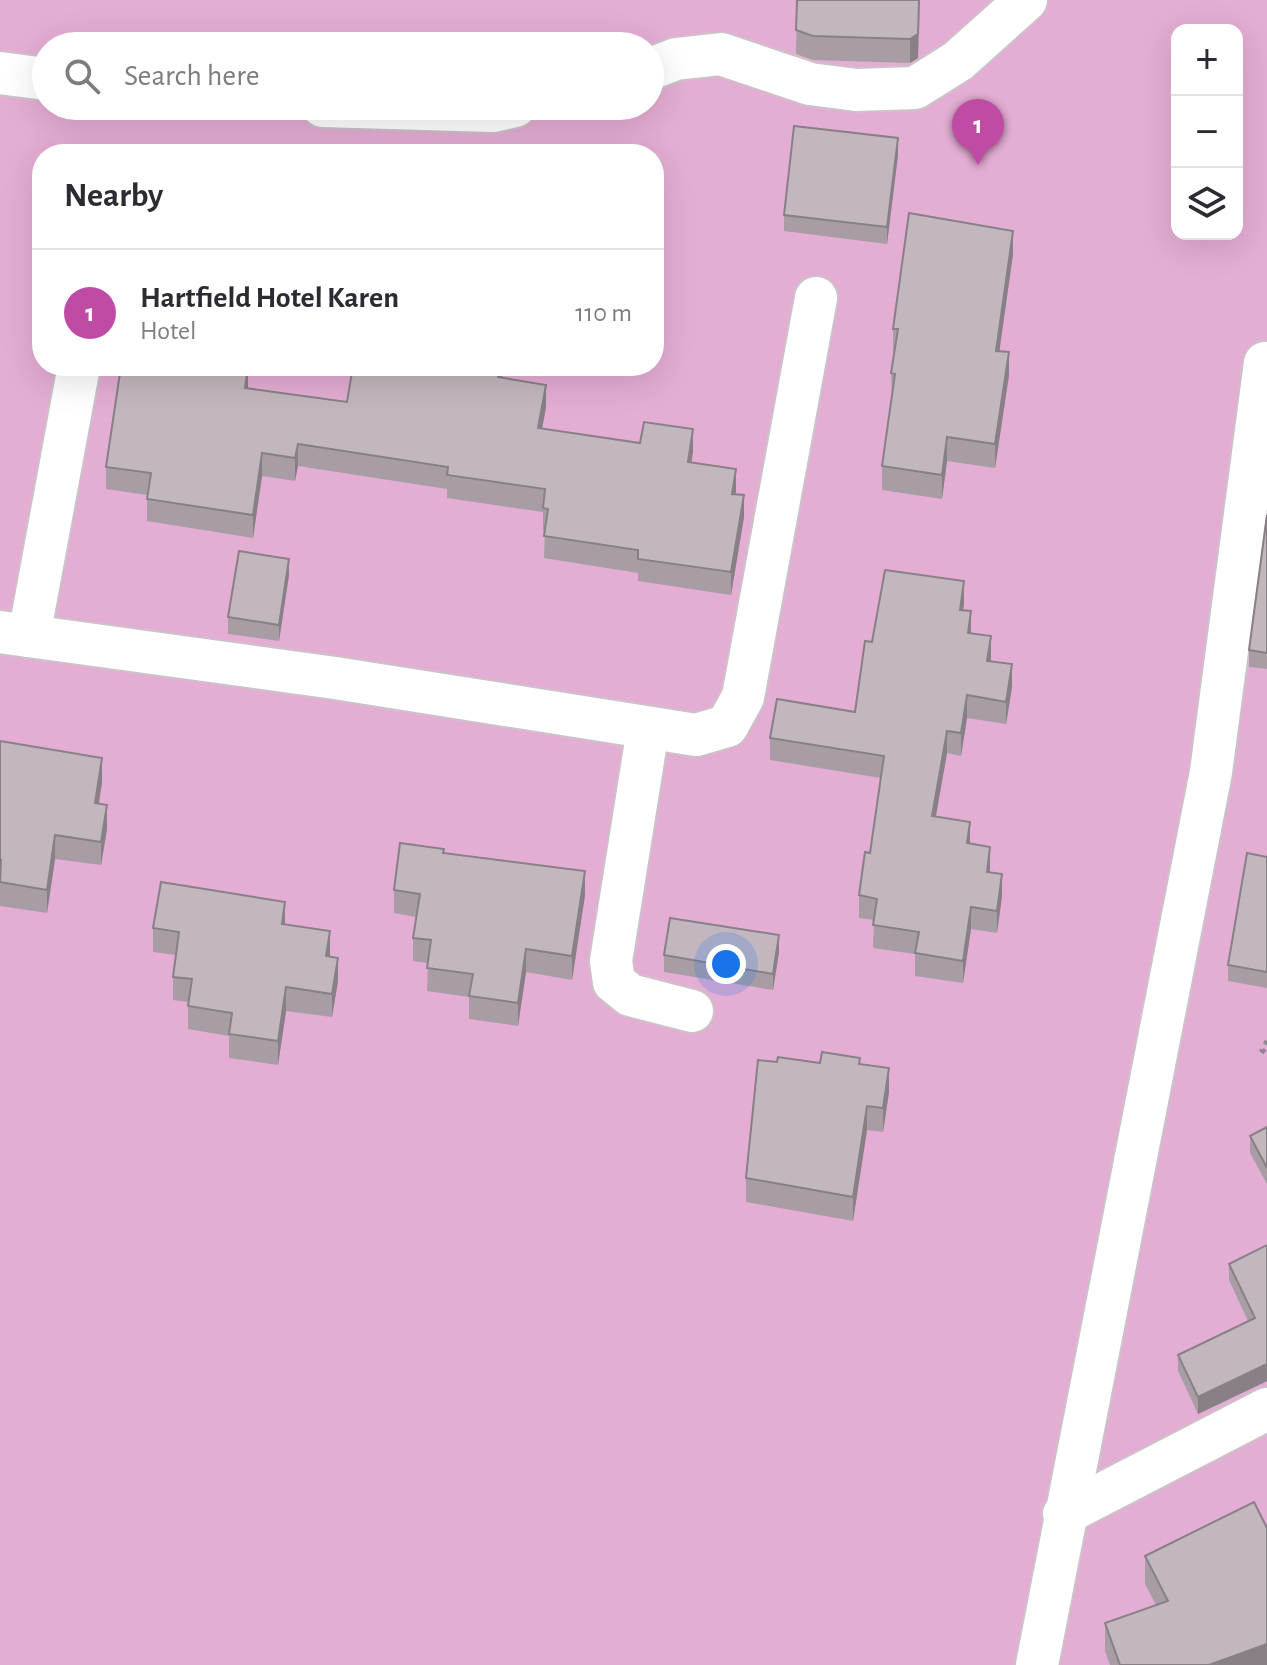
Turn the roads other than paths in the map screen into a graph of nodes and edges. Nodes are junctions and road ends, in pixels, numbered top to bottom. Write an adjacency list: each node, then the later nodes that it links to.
1 (1026, 0): 2 (street)
2 (664, 64)
3 (0, 73): 4 (street)
4 (32, 77)
5 (816, 298): 9 (street)
6 (1265, 363): 12 (street)
7 (77, 376): 8 (street)
8 (15, 634): 9 (street)
9 (648, 729): 10 (street)
10 (692, 1011)
11 (1267, 1409): 12 (street)
12 (1064, 1514): 13 (street)
13 (1037, 1665)

